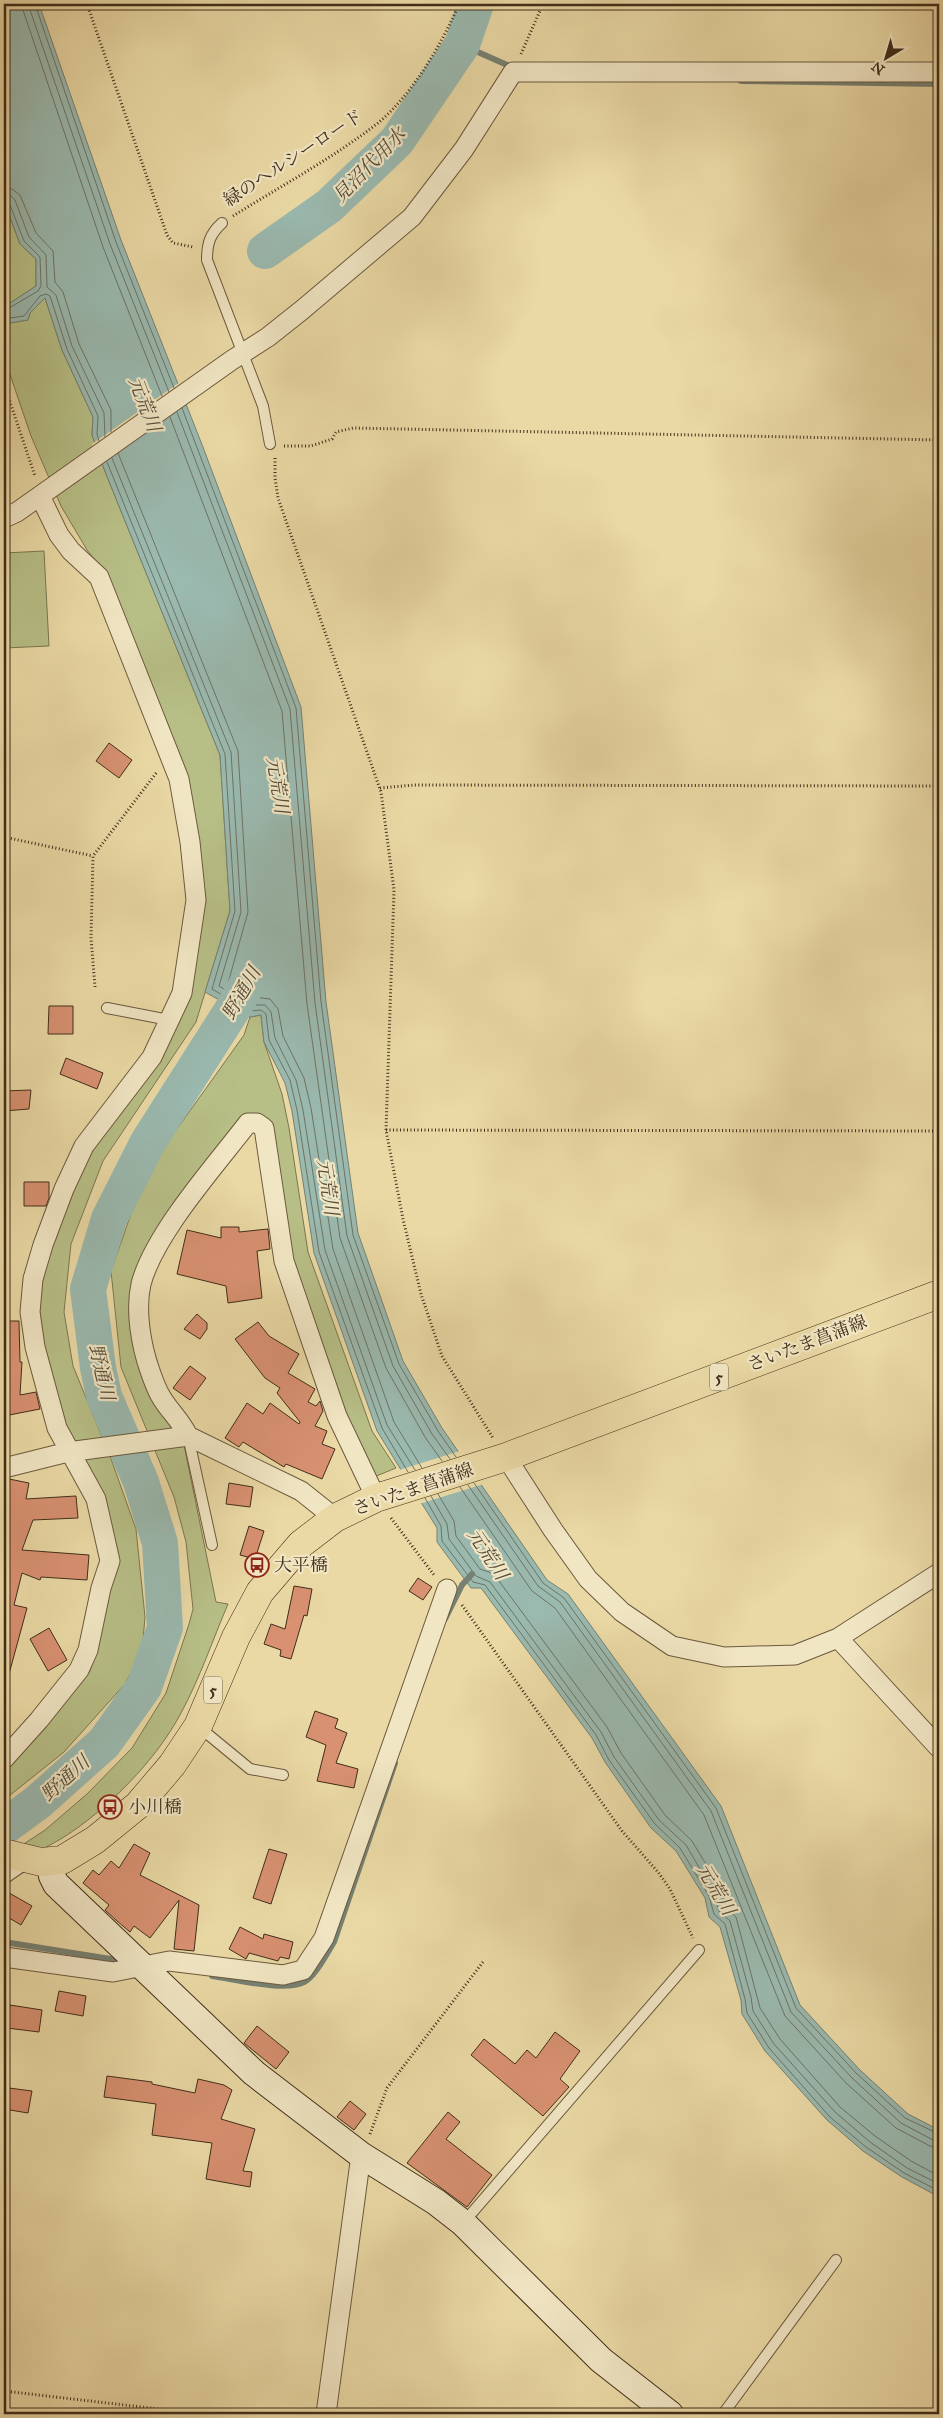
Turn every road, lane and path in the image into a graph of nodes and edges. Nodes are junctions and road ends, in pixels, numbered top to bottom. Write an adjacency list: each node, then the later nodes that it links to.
1 (87, 4): 9 (path)
2 (448, 4): 5 (path)
3 (458, 4): 5 (path, 緑のヘルシーロード)
4 (543, 4): 6 (path)
5 (456, 10): 8 (path, 緑のヘルシーロード)
6 (513, 72): 7 (street); 10 (street)
7 (939, 72)
8 (222, 223): 9 (lane, 緑のヘルシーロード)
9 (207, 246): 10 (lane)
10 (238, 356): 13 (lane); 14 (street)
11 (4, 392): 14 (path)
12 (939, 440): 13 (path)
13 (270, 444): 18 (path)
14 (46, 491): 15 (street); 16 (street)
15 (4, 518)
16 (169, 756): 20 (path); 23 (street)
17 (939, 786): 18 (path)
18 (380, 788): 24 (path)
19 (4, 837): 20 (path)
20 (93, 856): 21 (path)
21 (95, 987)
22 (107, 1008): 23 (lane)
23 (170, 1020): 28 (street)
24 (386, 1130): 25 (path); 29 (path)
25 (939, 1131)
26 (939, 1294): 29 (main road, さいたま菖蒲線 / 5)
27 (184, 1436): 28 (street); 31 (street); 32 (street); 33 (lane)
28 (70, 1452): 30 (street); 39 (street)
29 (502, 1459): 31 (main road, さいたま菖蒲線 / 5); 36 (street)
30 (4, 1468)
31 (380, 1497): 32 (main road, さいたま菖蒲線 / 5); 35 (path)
32 (335, 1518): 37 (main road, さいたま菖蒲線 / 5)
33 (212, 1545)
34 (939, 1573): 36 (street)
35 (446, 1589): 43 (path); 46 (street)
36 (838, 1638): 38 (street)
37 (198, 1726): 40 (lane); 41 (main road, さいたま菖蒲線 / 5)
38 (939, 1748)
39 (4, 1759)
40 (282, 1775)
41 (28, 1859): 42 (lane); 46 (street)
42 (4, 1880)
43 (699, 1950): 48 (lane)
44 (483, 1962): 47 (path)
45 (4, 1963): 46 (street)
46 (140, 1965): 47 (street)
47 (361, 2155): 48 (street); 52 (street)
48 (463, 2223): 53 (street)
49 (836, 2260): 54 (lane)
50 (4, 2391): 51 (path)
51 (202, 2414)
52 (326, 2414)
53 (670, 2414)
54 (722, 2414)

